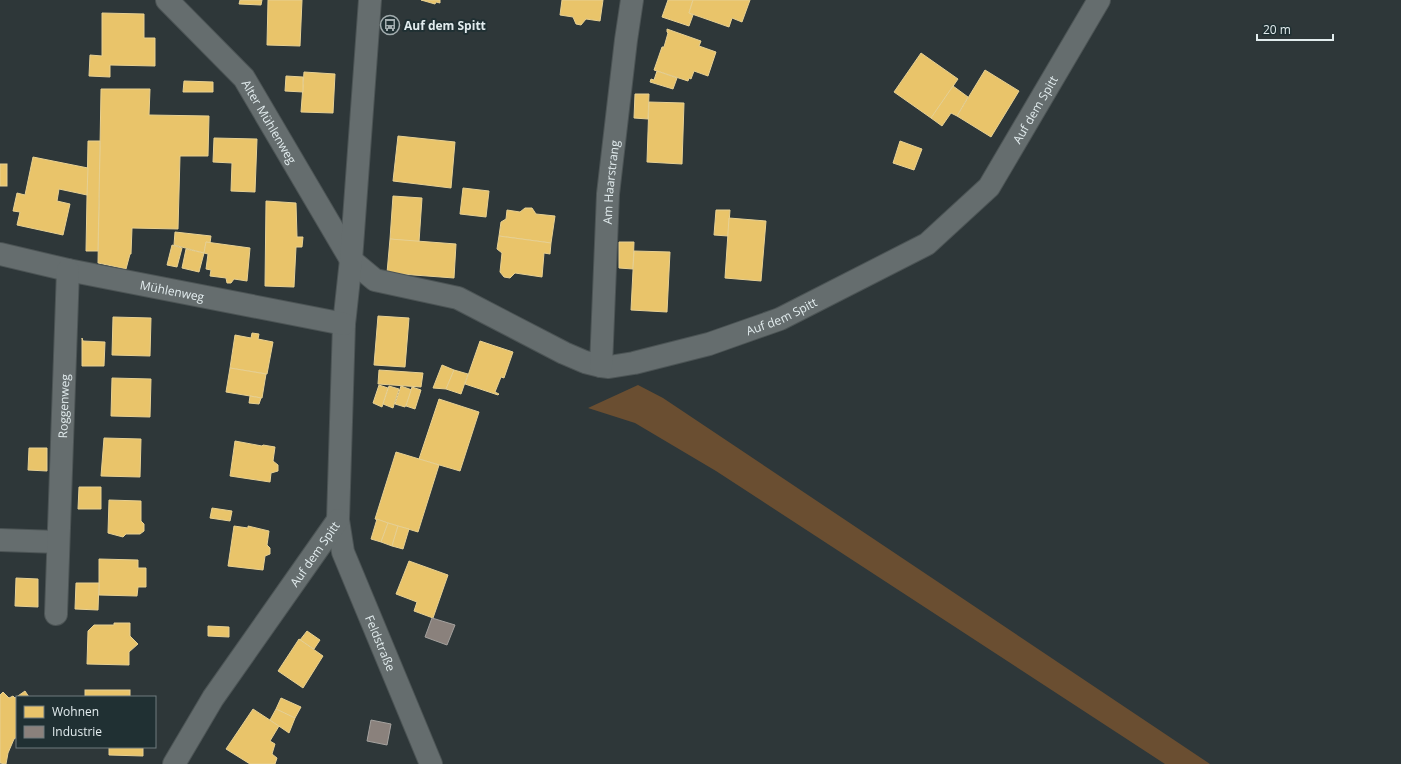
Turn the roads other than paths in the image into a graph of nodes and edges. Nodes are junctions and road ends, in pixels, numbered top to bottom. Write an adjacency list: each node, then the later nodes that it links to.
1 (167, 0): 6 (street, Alter Mühlenweg)
2 (370, 0): 6 (street, Auf dem Spitt)
3 (632, 0): 9 (street, Am Haarstrang)
4 (1099, 0): 9 (street, Auf dem Spitt)
5 (0, 254): 7 (street, Mühlenweg)
6 (351, 260): 8 (street, Auf dem Spitt); 9 (street, Auf dem Spitt)
7 (68, 270): 8 (street, Mühlenweg); 12 (street, Roggenweg)
8 (344, 324): 10 (street, Auf dem Spitt)
9 (601, 366)
10 (338, 520): 14 (street, Auf dem Spitt); 15 (street, Feldstraße)
11 (0, 540): 12 (street)
12 (58, 542): 13 (street, Roggenweg)
13 (56, 614)
14 (174, 764)
15 (431, 764)

